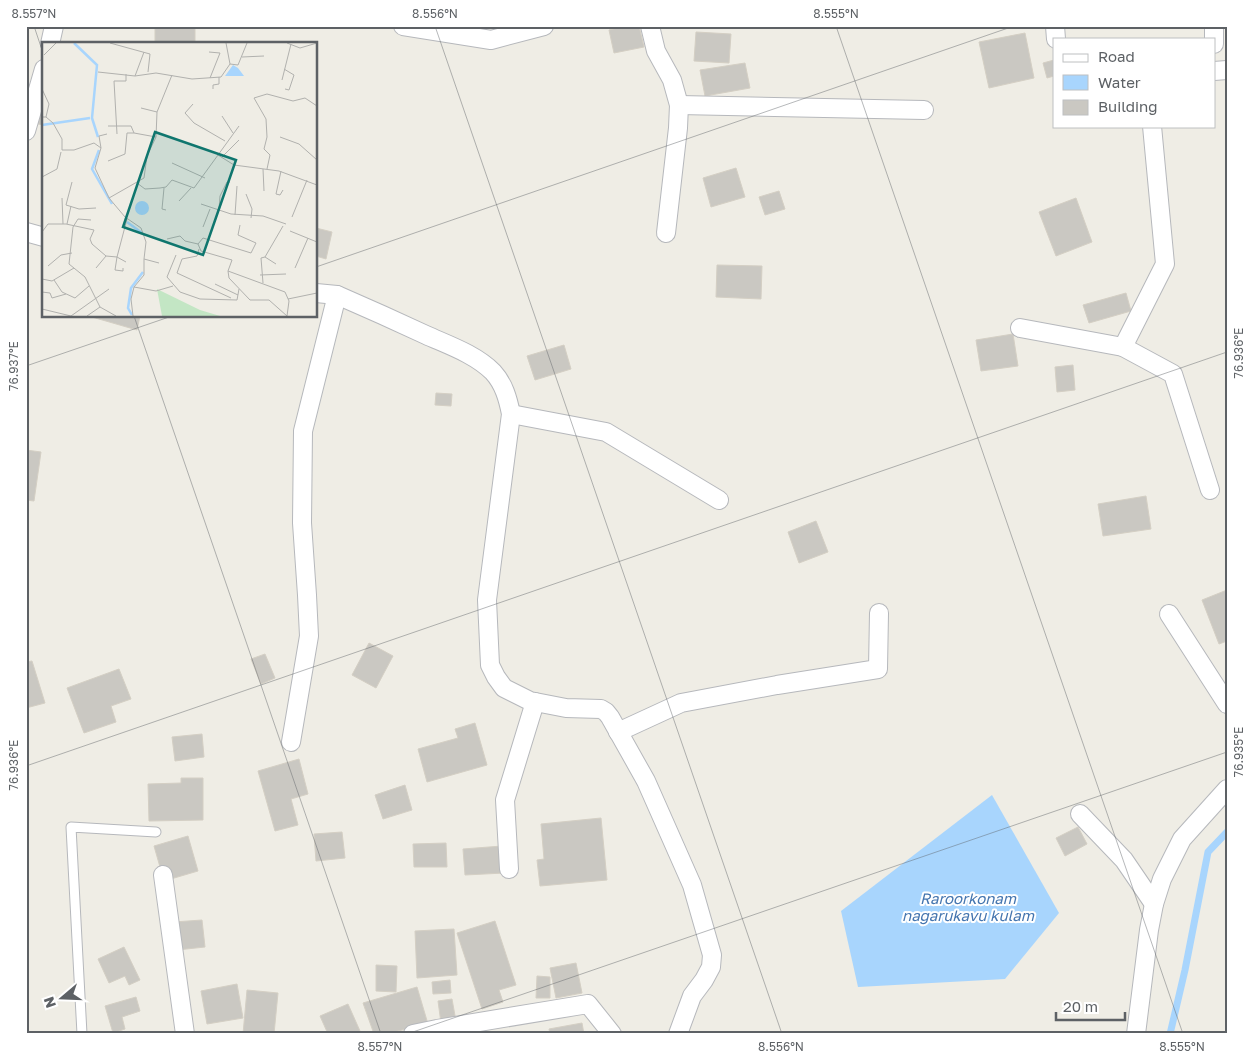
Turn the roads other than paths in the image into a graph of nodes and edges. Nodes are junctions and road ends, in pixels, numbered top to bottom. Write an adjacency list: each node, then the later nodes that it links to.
1 (54, 26): 5 (street)
2 (403, 26): 3 (street)
3 (544, 26)
4 (650, 26): 7 (street)
5 (50, 42)
6 (42, 76): 10 (street)
7 (679, 105): 8 (street); 12 (street)
8 (924, 110)
9 (1152, 128): 17 (street)
10 (26, 131)
11 (26, 232): 13 (street)
12 (666, 233)
13 (42, 236)
14 (318, 293): 15 (street)
15 (337, 295): 18 (street); 26 (street)
16 (1020, 328): 17 (street)
17 (1123, 347): 19 (street)
18 (511, 414): 20 (street); 23 (street)
19 (1210, 490)
20 (718, 500)
21 (879, 613): 25 (street)
22 (1169, 614): 24 (street)
23 (535, 702): 25 (street); 30 (street)
24 (1227, 704)
25 (618, 732): 37 (street)
26 (291, 742)
27 (1227, 789): 32 (street)
28 (1080, 814): 32 (street)
29 (156, 832): 33 (lane)
30 (509, 869)
31 (163, 875): 34 (street)
32 (1154, 904): 38 (street)
33 (82, 1034)
34 (185, 1034)
35 (413, 1034): 36 (street)
36 (612, 1034)
37 (678, 1034)
38 (1136, 1034)

